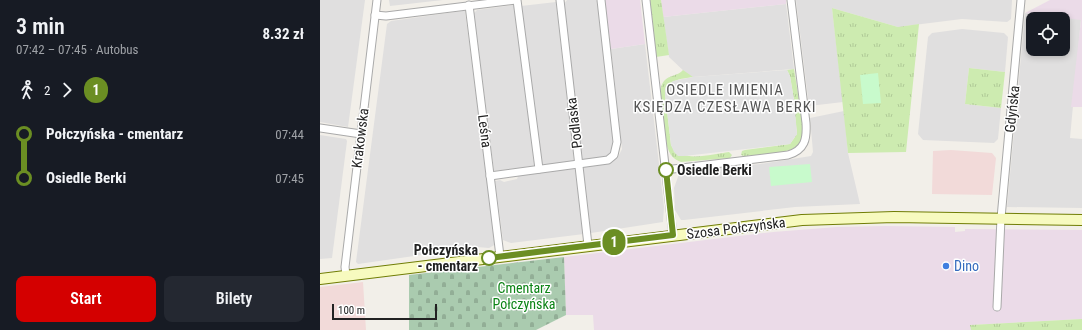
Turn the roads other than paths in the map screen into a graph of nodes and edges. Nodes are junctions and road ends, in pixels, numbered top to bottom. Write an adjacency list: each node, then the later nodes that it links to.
1 (377, 0): 9 (street, Krakowska)
2 (516, 0): 8 (street); 13 (street)
3 (560, 0): 12 (street, Podlaska)
4 (601, 0): 12 (street)
5 (790, 0): 14 (street)
6 (1021, 0): 16 (street, Gdyńska)
7 (646, 1): 14 (street)
8 (469, 5): 9 (street); 15 (street, Leśna)
9 (375, 15): 11 (street, Krakowska)
10 (320, 128): 11 (street)
11 (361, 134): 21 (street, Krakowska)
12 (579, 164): 13 (street); 19 (street, Podlaska)
13 (539, 169): 15 (street)
14 (666, 170): 18 (street)
15 (490, 176): 20 (street, Leśna)
16 (1001, 218): 17 (main road, Szosa Połczyńska); 18 (main road, Szosa Połczyńska); 23 (street, Gdyńska)
17 (1082, 220)
18 (673, 235): 19 (main road, Szosa Połczyńska)
19 (588, 245): 20 (main road, Szosa Połczyńska)
20 (500, 256): 21 (main road, Szosa Połczyńska)
21 (346, 276): 22 (main road, Szosa Połczyńska)
22 (320, 279)
23 (998, 307)

